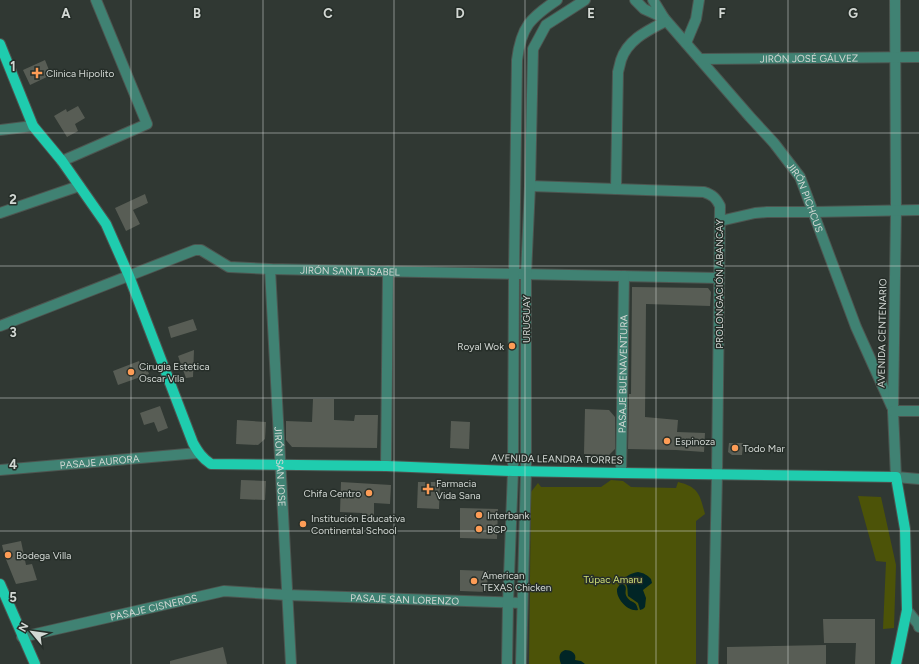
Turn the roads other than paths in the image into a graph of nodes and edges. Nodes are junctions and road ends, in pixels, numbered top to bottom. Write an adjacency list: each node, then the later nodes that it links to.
1 (96, 0): 16 (street)
2 (557, 0): 27 (street, URUGUAY)
3 (586, 0): 18 (street, URUGUAY)
4 (635, 0): 8 (street)
5 (653, 0): 8 (street)
6 (699, 0): 9 (street)
7 (896, 0): 11 (street, AVENIDA CENTENARIO)
8 (665, 19): 9 (street, JIRÓN PICHCUS); 19 (street)
9 (686, 43): 13 (street, JIRÓN PICHCUS)
10 (0, 44): 14 (main road)
11 (896, 57): 12 (street, JIRÓN JOSÉ GÁLVEZ); 13 (street, JIRÓN JOSÉ GÁLVEZ); 20 (street, AVENIDA CENTENARIO)
12 (919, 57)
13 (700, 59): 22 (street, JIRÓN PICHCUS)
14 (34, 126): 15 (street); 16 (main road)
15 (0, 130)
16 (62, 161): 17 (main road)
17 (79, 186): 23 (street); 29 (main road)
18 (530, 186): 19 (street); 28 (street, URUGUAY)
19 (616, 189): 24 (street, PROLONGACIÓN ABANCAY)
20 (896, 210): 21 (street); 22 (street); 33 (street, AVENIDA CENTENARIO)
21 (919, 210)
22 (813, 212): 24 (street); 33 (street, JIRÓN PICHCUS)
23 (0, 213)
24 (720, 221): 31 (street, PROLONGACIÓN ABANCAY)
25 (270, 269): 26 (street, JIRÓN SANTA ISABEL); 29 (street, JIRÓN SANTA ISABEL); 36 (street, JIRÓN SAN JOSE)
26 (388, 271): 27 (street, JIRÓN SANTA ISABEL); 37 (street)
27 (514, 274): 28 (street, JIRÓN SANTA ISABEL); 39 (street, URUGUAY)
28 (526, 274): 30 (street, JIRÓN SANTA ISABEL); 40 (street, URUGUAY)
29 (129, 276): 32 (street, JIRÓN SANTA ISABEL); 35 (main road)
30 (624, 276): 31 (street, JIRÓN SANTA ISABEL); 41 (street, PASAJE BUENAVENTURA)
31 (719, 278): 42 (street, PROLONGACIÓN ABANCAY)
32 (0, 326)
33 (893, 411): 34 (street); 43 (street, AVENIDA CENTENARIO)
34 (919, 411)
35 (198, 453): 36 (main road, AVENIDA LEANDRA TORRES); 38 (street, PASAJE AURORA)
36 (280, 465): 37 (main road, AVENIDA LEANDRA TORRES); 46 (street, JIRÓN SAN JOSE)
37 (386, 466): 39 (main road, AVENIDA LEANDRA TORRES)
38 (0, 470)
39 (512, 471): 40 (main road, AVENIDA LEANDRA TORRES); 47 (street, URUGUAY)
40 (526, 471): 41 (main road, AVENIDA LEANDRA TORRES); 48 (street, URUGUAY)
41 (621, 473): 42 (main road, AVENIDA LEANDRA TORRES)
42 (718, 475): 43 (main road, AVENIDA LEANDRA TORRES); 56 (street, PROLONGACIÓN ABANCAY)
43 (896, 477): 44 (street, AVENIDA LEANDRA TORRES); 49 (main road, AVENIDA CENTENARIO)
44 (919, 479)
45 (0, 584): 51 (main road)
46 (287, 595): 47 (street, PASAJE SAN LORENZO); 51 (street, PASAJE CISNEROS); 53 (street, JIRÓN SAN JOSE)
47 (508, 603): 48 (street, PASAJE SAN LORENZO); 54 (street, URUGUAY)
48 (522, 603): 55 (street, URUGUAY)
49 (907, 610): 50 (street); 57 (main road, AVENIDA CENTENARIO)
50 (919, 627)
51 (22, 637): 52 (main road)
52 (35, 664)
53 (291, 664)
54 (507, 664)
55 (522, 664)
56 (713, 664)
57 (896, 664)

